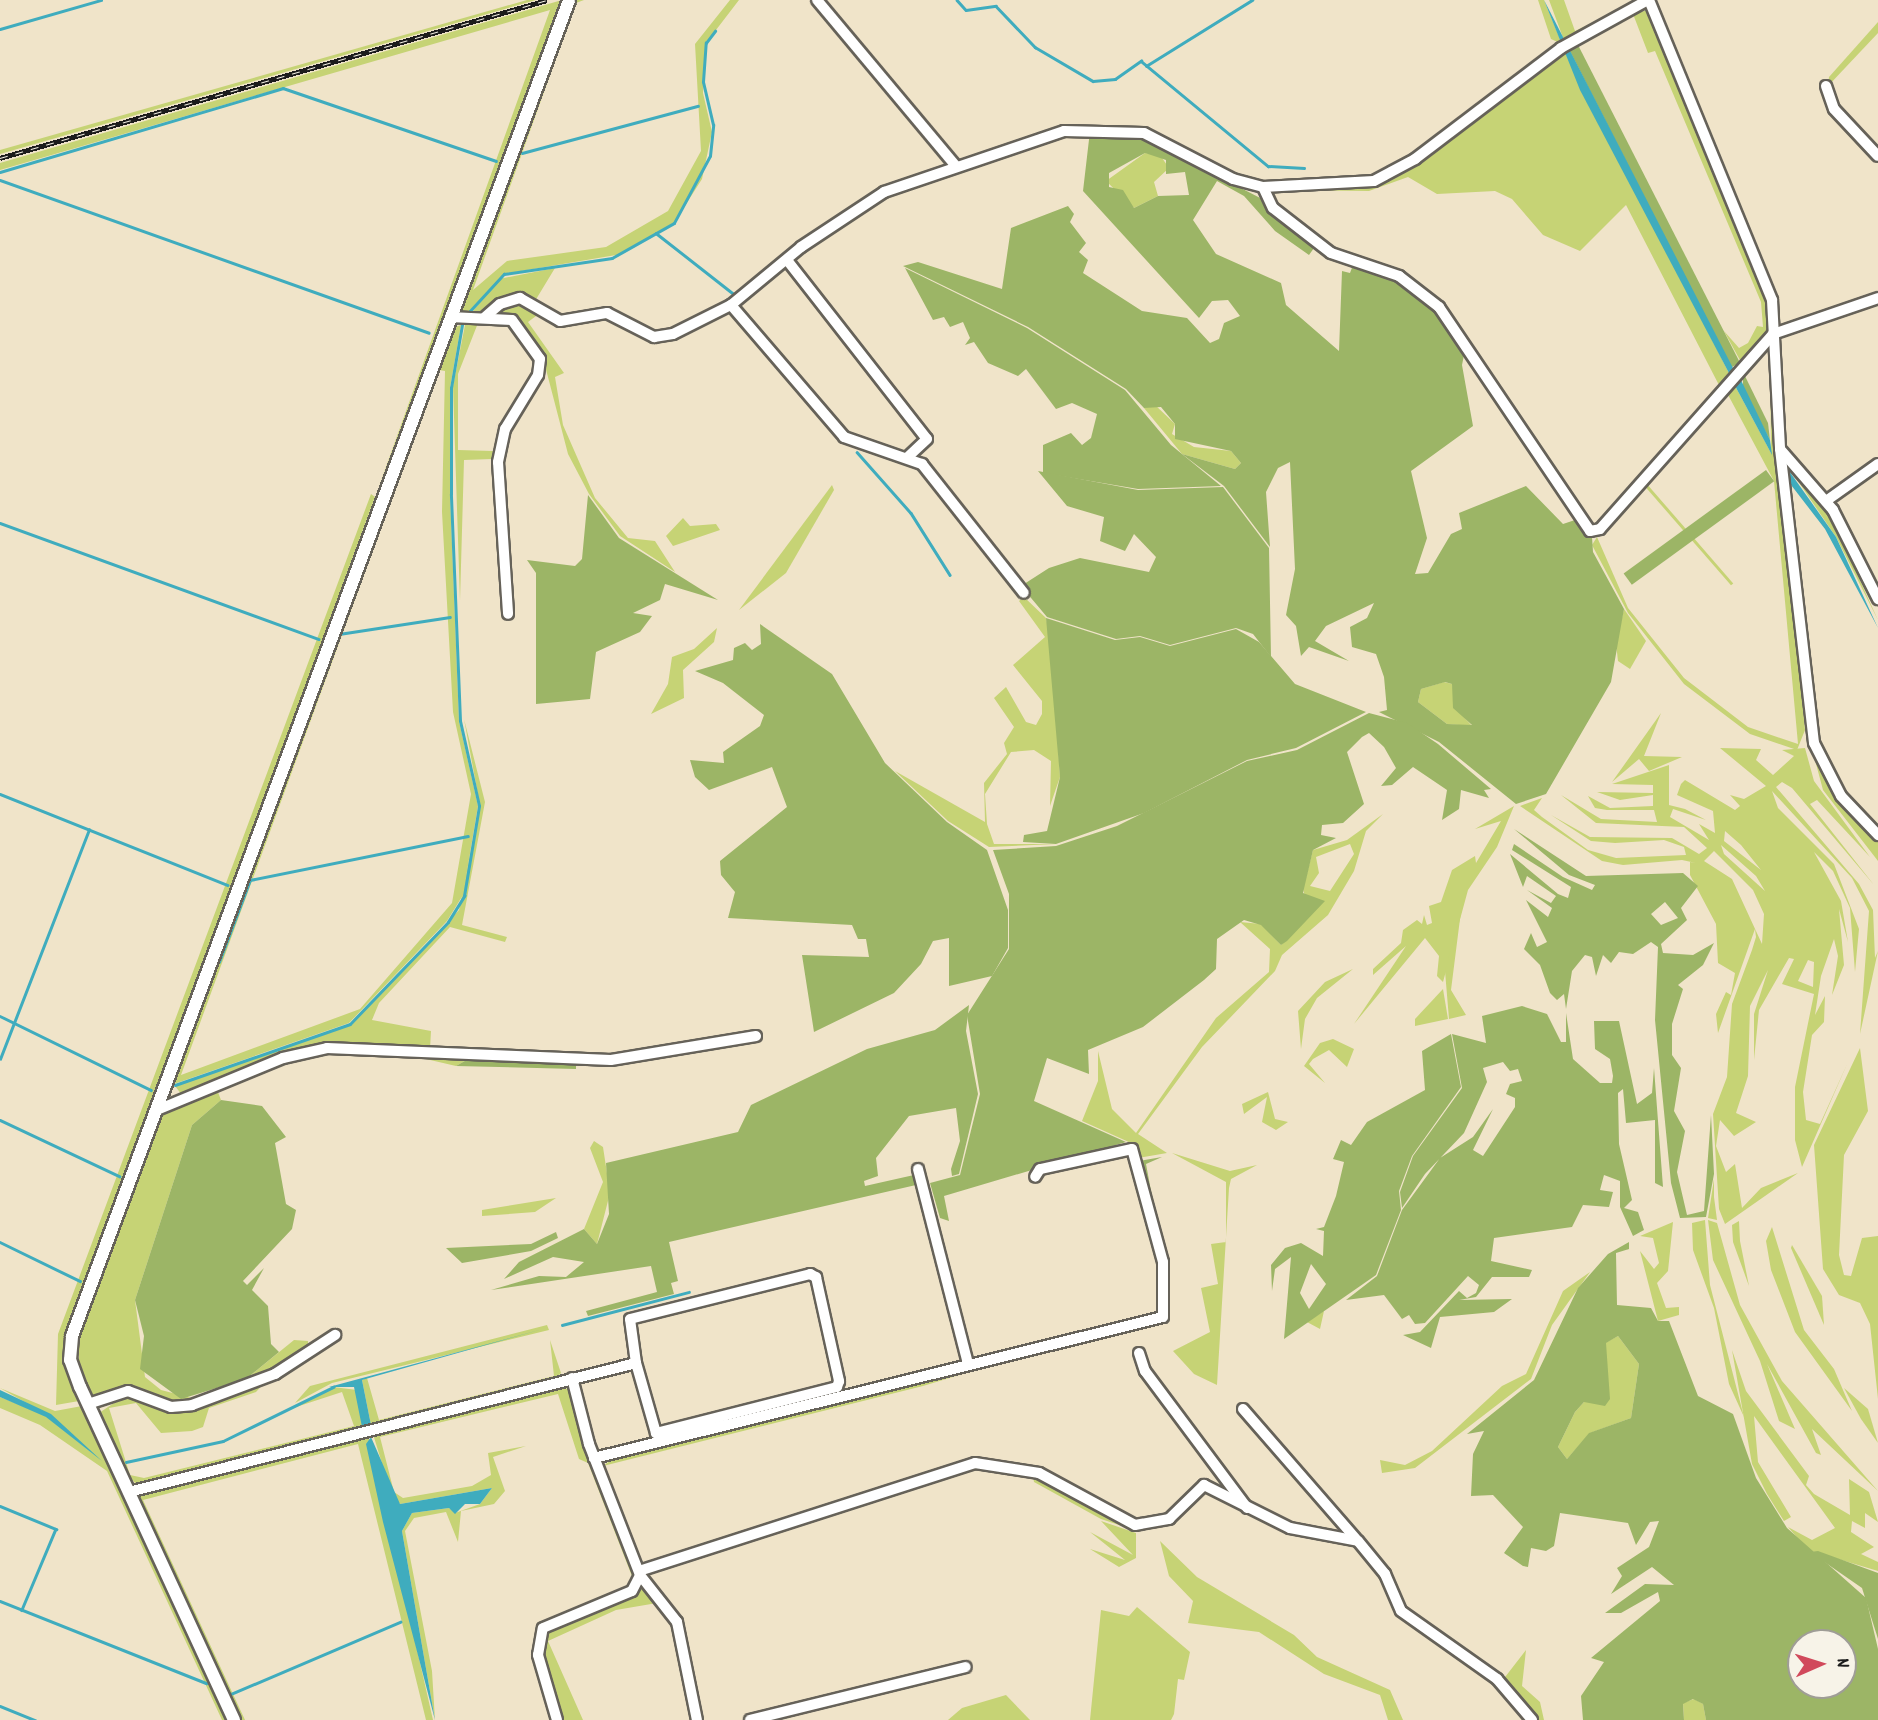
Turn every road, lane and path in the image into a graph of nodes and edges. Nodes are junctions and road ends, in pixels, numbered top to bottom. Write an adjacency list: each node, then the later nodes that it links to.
1 (569, 0): 11 (main road)
2 (817, 0): 6 (street)
3 (1648, 0): 7 (street); 13 (street)
4 (1826, 86): 5 (street)
5 (1878, 156)
6 (956, 166): 7 (street); 8 (street)
7 (1263, 187): 13 (street)
8 (786, 260): 10 (street); 15 (street)
9 (1878, 298): 13 (street)
10 (731, 305): 12 (street); 15 (street)
11 (450, 317): 12 (street); 23 (main road)
12 (485, 317): 20 (street)
13 (1773, 334): 14 (street)
14 (1780, 449): 17 (street); 21 (street)
15 (909, 456): 18 (street)
16 (1878, 464): 17 (street)
17 (1826, 501): 19 (street)
18 (1024, 593)
19 (1878, 599)
20 (508, 614)
21 (1878, 835)
22 (756, 1036): 23 (street)
23 (157, 1110): 31 (main road)
24 (918, 1169): 29 (street)
25 (1035, 1177): 29 (street)
26 (335, 1335): 31 (street)
27 (1139, 1353): 35 (street)
28 (636, 1363): 28 (street); 30 (street)
29 (968, 1364): 33 (street)
30 (572, 1378): 33 (street); 34 (street)
31 (88, 1404): 34 (main road)
32 (1243, 1409): 36 (street)
33 (594, 1458): 37 (street)
34 (129, 1492): 39 (main road)
35 (1250, 1512): 36 (street); 37 (street)
36 (1358, 1541): 43 (street)
37 (640, 1573): 40 (street); 41 (street)
38 (966, 1667): 42 (street)
39 (234, 1720)
40 (557, 1720)
41 (696, 1720)
42 (750, 1720)
43 (1532, 1720)

